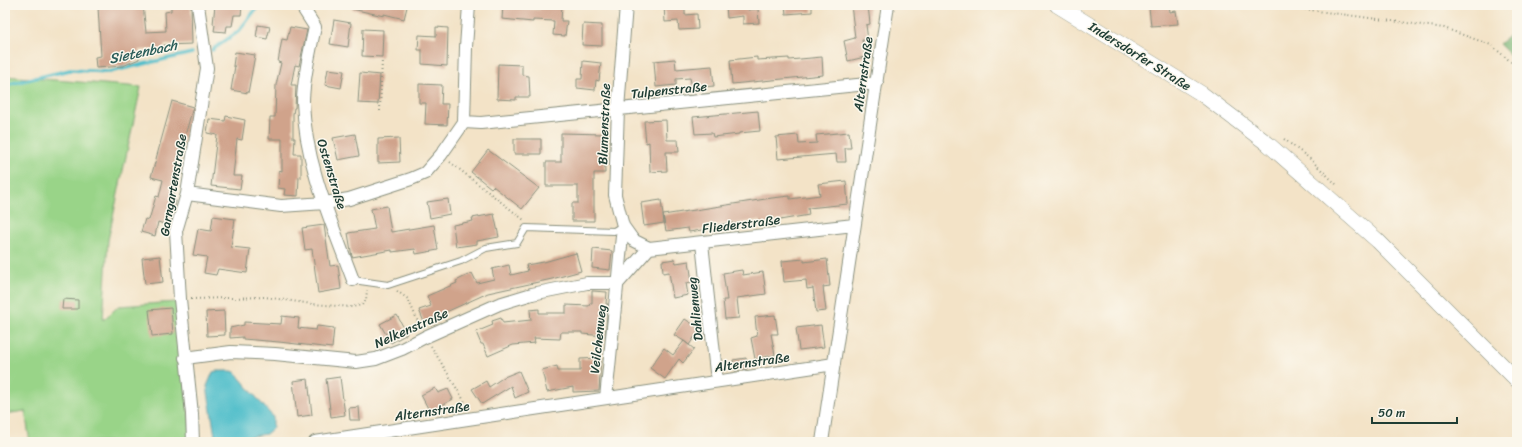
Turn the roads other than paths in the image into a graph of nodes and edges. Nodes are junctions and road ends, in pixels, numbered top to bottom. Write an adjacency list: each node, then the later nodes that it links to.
1 (198, 5): 10 (street, Garngartenstraße)
2 (301, 5): 11 (street, Ostenstraße)
3 (469, 5): 9 (street)
4 (626, 5): 8 (street, Blumenstraße)
5 (888, 5): 7 (street, Alternstraße)
6 (1057, 5): 21 (street, Indersdorfer Straße)
7 (876, 83): 8 (street, Tulpenstraße); 12 (street, Alternstraße)
8 (618, 109): 9 (street, Tulpenstraße); 13 (street, Blumenstraße)
9 (464, 122): 11 (street)
10 (187, 194): 11 (street); 18 (street, Garngartenstraße)
11 (326, 203): 16 (street, Ostenstraße)
12 (854, 225): 14 (street, Fliederstraße); 19 (street, Alternstraße)
13 (623, 226): 15 (street, Blumenstraße); 16 (lane); 17 (street, Veilchenweg)
14 (702, 243): 15 (street, Fliederstraße); 20 (street, Dahlienweg)
15 (649, 248): 17 (street)
16 (353, 280)
17 (618, 283): 18 (street, Nelkenstraße); 22 (street, Veilchenweg)
18 (186, 358): 23 (street, Garngartenstraße)
19 (834, 364): 22 (street, Alternstraße); 25 (street)
20 (716, 372)
21 (1517, 380)
22 (606, 398): 24 (street, Alternstraße)
23 (193, 442)
24 (315, 442)
25 (822, 442)

